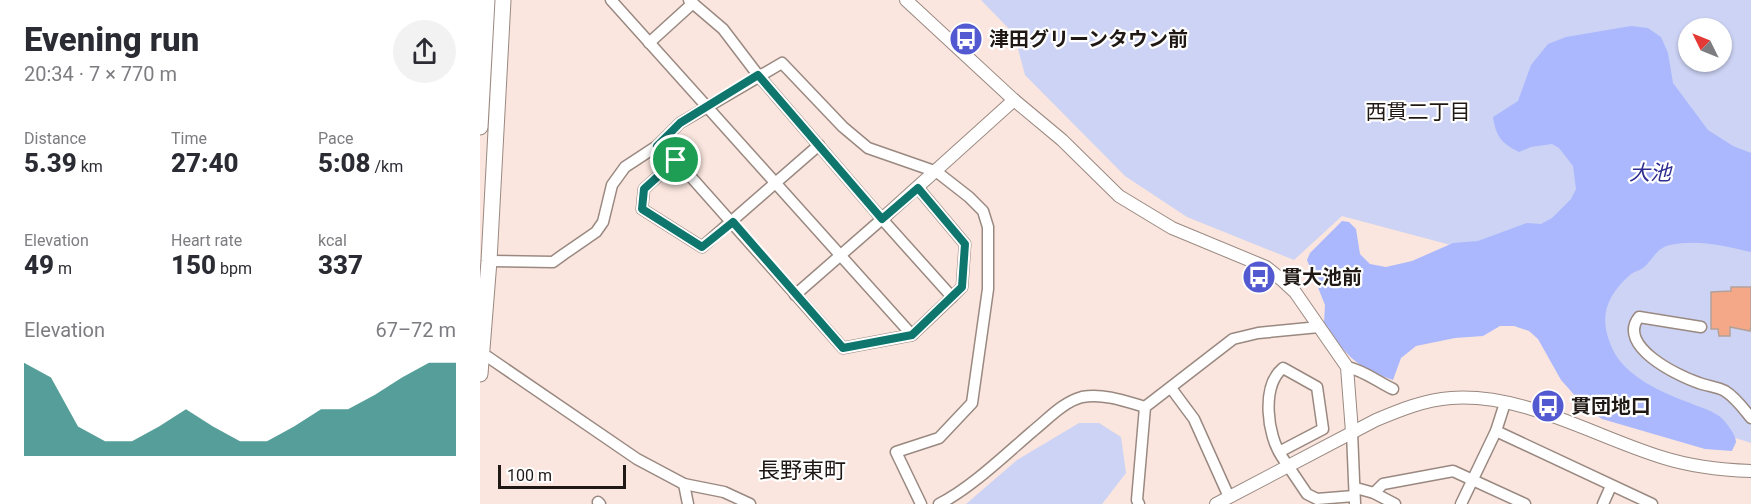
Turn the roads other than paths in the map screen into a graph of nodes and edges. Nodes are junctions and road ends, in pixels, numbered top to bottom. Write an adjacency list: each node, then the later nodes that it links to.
1 (487, 0): 10 (main road)
2 (503, 0): 20 (main road)
3 (611, 0): 6 (street)
4 (906, 0): 8 (street)
5 (691, 2): 6 (street); 7 (street)
6 (649, 43): 9 (street)
7 (758, 75): 9 (street); 11 (street); 14 (street)
8 (1014, 100): 14 (street); 23 (street)
9 (707, 107): 12 (street); 15 (street)
10 (480, 127)
11 (819, 145): 15 (street); 17 (street)
12 (657, 146): 13 (street); 20 (street)
13 (676, 160): 18 (street); 18 (street)
14 (937, 172): 16 (street); 47 (street)
15 (775, 184): 18 (street); 19 (street)
16 (918, 188): 17 (street); 22 (street)
17 (882, 219): 19 (street); 22 (street)
18 (733, 222): 21 (street)
19 (840, 257): 21 (street); 25 (street)
20 (484, 261): 26 (main road)
21 (795, 295): 25 (street)
22 (952, 297): 25 (street)
23 (1319, 327): 27 (street); 29 (street)
24 (1701, 327): 33 (street)
25 (912, 335)
26 (481, 354): 28 (main road); 40 (street)
27 (1347, 367): 30 (street); 35 (street)
28 (480, 374)
29 (1171, 388): 32 (street); 44 (street)
30 (1393, 389)
31 (1505, 403): 34 (street); 35 (street); 38 (street)
32 (1145, 406): 48 (street); 49 (street)
33 (1751, 418)
34 (1496, 431): 39 (street); 41 (street)
35 (1352, 432): 37 (street); 43 (street)
36 (1279, 452): 36 (street); 37 (street)
37 (1287, 465): 43 (street); 44 (street)
38 (1751, 471)
39 (1473, 480): 42 (street); 52 (street); 53 (street)
40 (684, 484): 45 (street); 46 (street)
41 (1611, 486): 54 (street); 55 (street)
42 (1374, 493): 43 (street); 51 (street)
43 (1355, 496)
44 (1229, 497): 50 (street)
45 (688, 504)
46 (750, 504)
47 (921, 504)
48 (939, 504)
49 (1139, 504)
50 (1216, 504)
51 (1395, 504)
52 (1461, 504)
53 (1525, 504)
54 (1603, 504)
55 (1652, 504)

